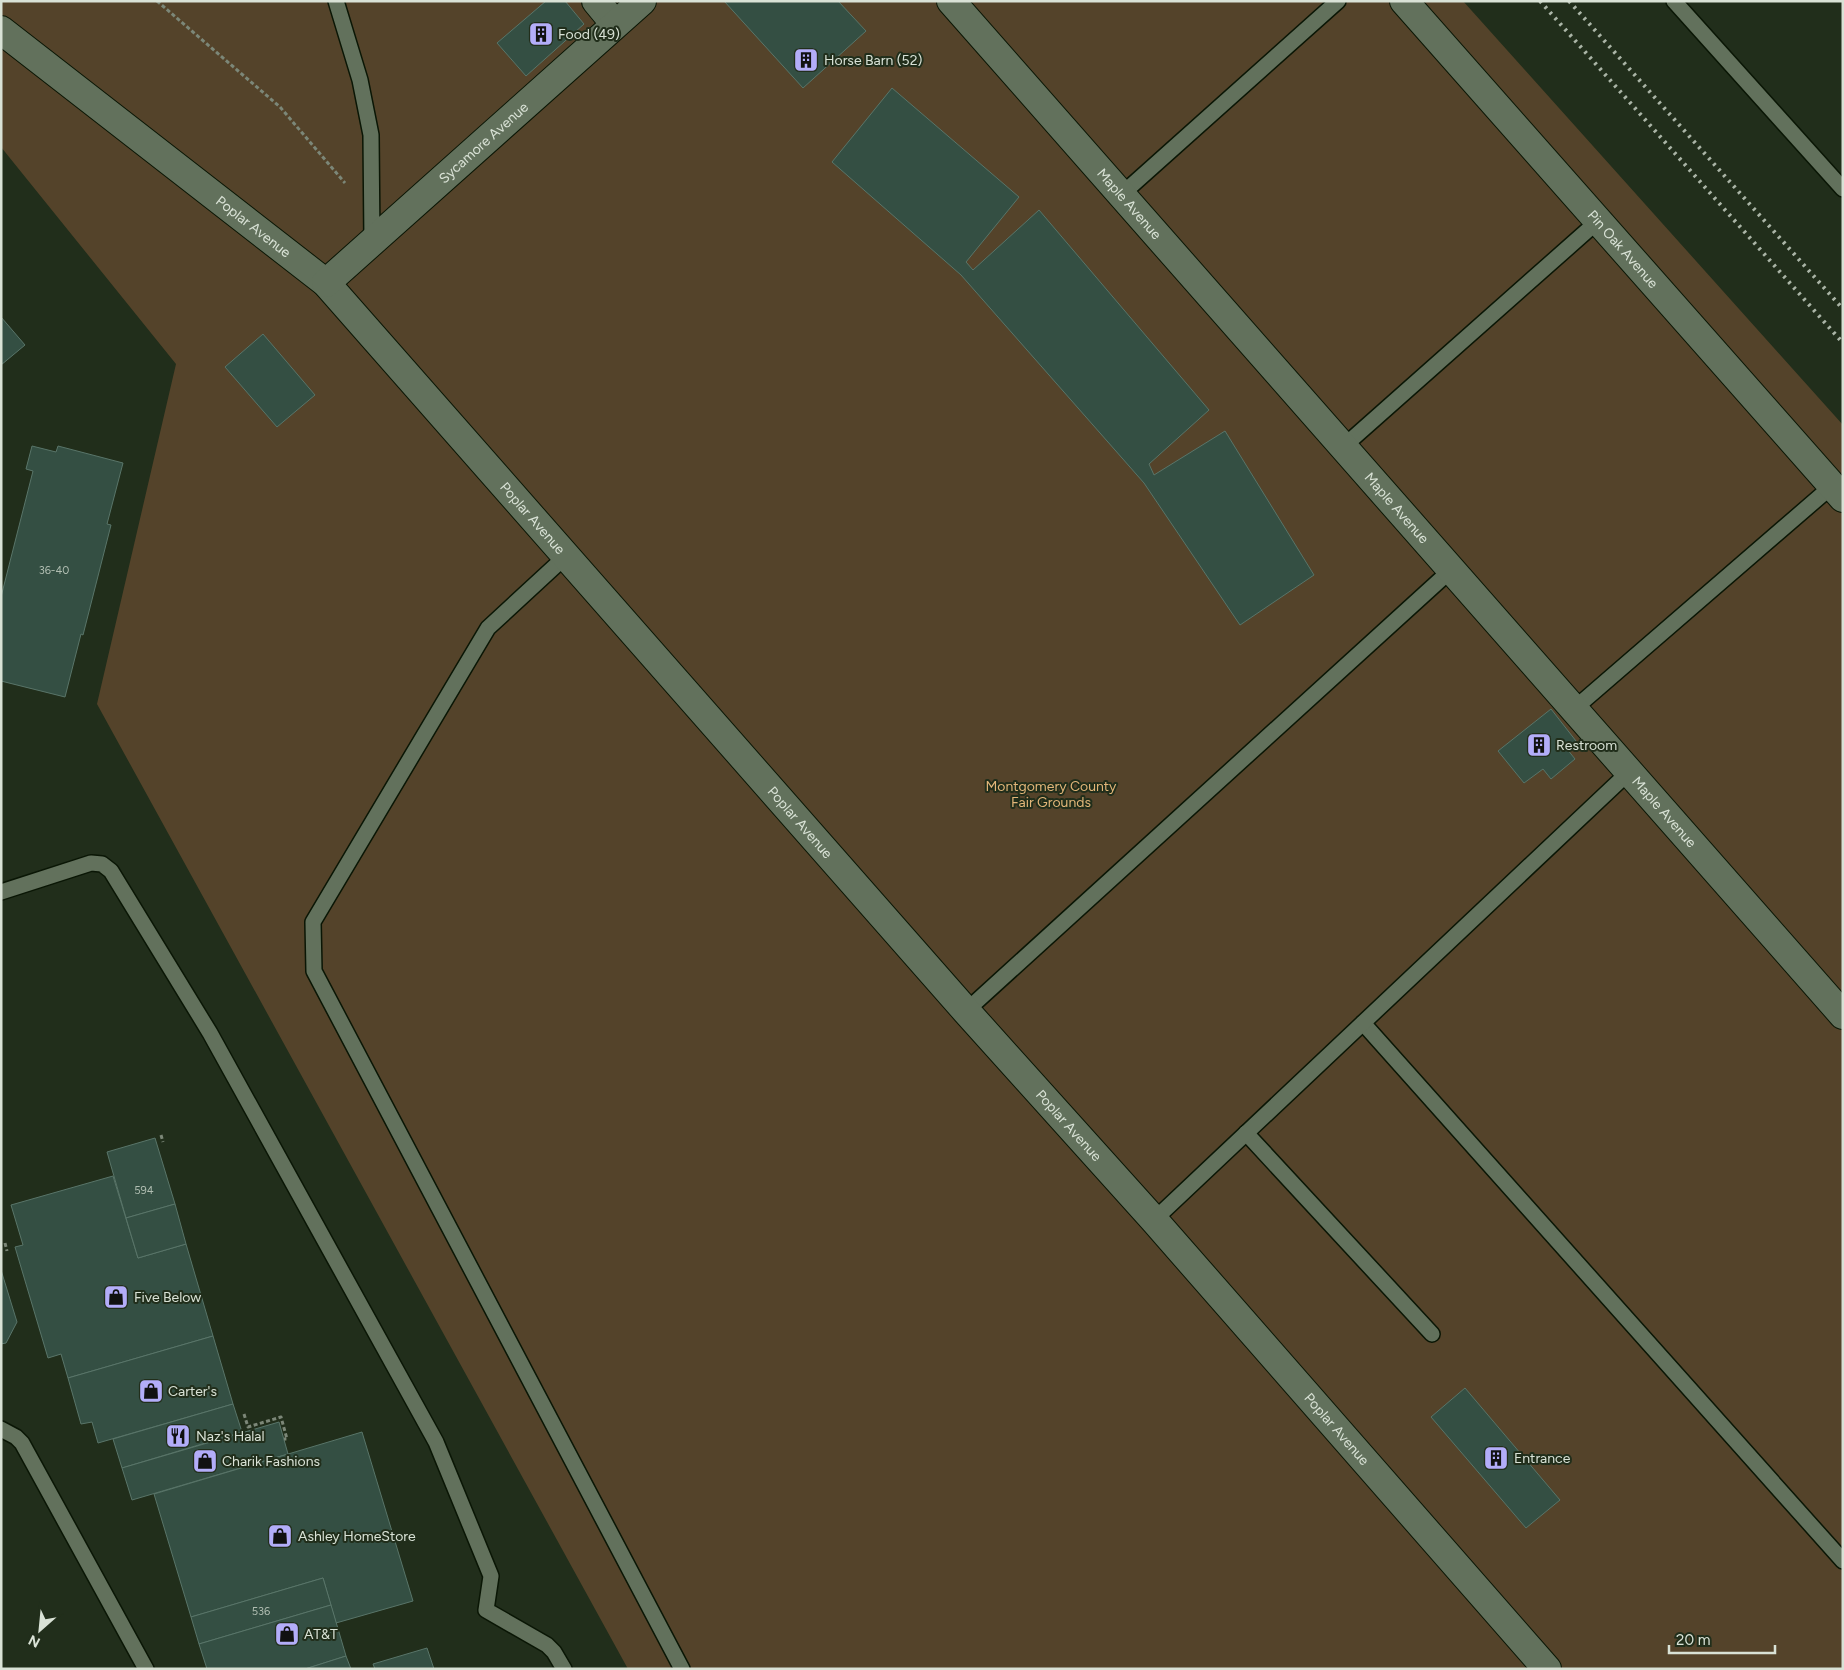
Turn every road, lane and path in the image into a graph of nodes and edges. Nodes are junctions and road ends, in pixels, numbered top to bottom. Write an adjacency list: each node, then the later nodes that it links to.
1 (157, 1): 11 (path)
2 (336, 1): 15 (lane)
3 (596, 1): 9 (street)
4 (642, 1): 9 (street, Sycamore Avenue)
5 (951, 1): 13 (street, Maple Avenue)
6 (1338, 1): 13 (lane)
7 (1404, 1): 14 (street, Pin Oak Avenue)
8 (1674, 1): 12 (lane)
9 (616, 24): 15 (street, Sycamore Avenue)
10 (1, 30): 16 (street, Poplar Avenue)
11 (347, 185)
12 (1843, 189)
13 (1121, 195): 17 (street, Maple Avenue)
14 (1598, 221): 17 (lane); 18 (street, Pin Oak Avenue)
15 (372, 242): 16 (street, Sycamore Avenue)
16 (326, 283): 19 (street, Poplar Avenue)
17 (1343, 447): 20 (street, Maple Avenue)
18 (1837, 492): 21 (lane)
19 (566, 556): 24 (street, Poplar Avenue); 40 (lane)
20 (1451, 570): 21 (street, Maple Avenue); 24 (lane)
21 (1574, 709): 22 (street, Maple Avenue)
22 (1629, 772): 25 (street, Maple Avenue); 26 (lane)
23 (1, 892): 39 (lane)
24 (966, 1011): 30 (street, Poplar Avenue)
25 (1843, 1015)
26 (1363, 1023): 27 (lane); 37 (lane)
27 (1246, 1133): 30 (lane); 33 (lane)
28 (161, 1135): 29 (path)
29 (163, 1142)
30 (1154, 1220): 41 (street, Poplar Avenue)
31 (5, 1243): 32 (path)
32 (7, 1251)
33 (1432, 1334)
34 (244, 1414): 36 (path)
35 (1, 1429): 38 (lane)
36 (284, 1440)
37 (1843, 1561)
38 (146, 1669)
39 (564, 1669)
40 (682, 1669)
41 (1547, 1669)

